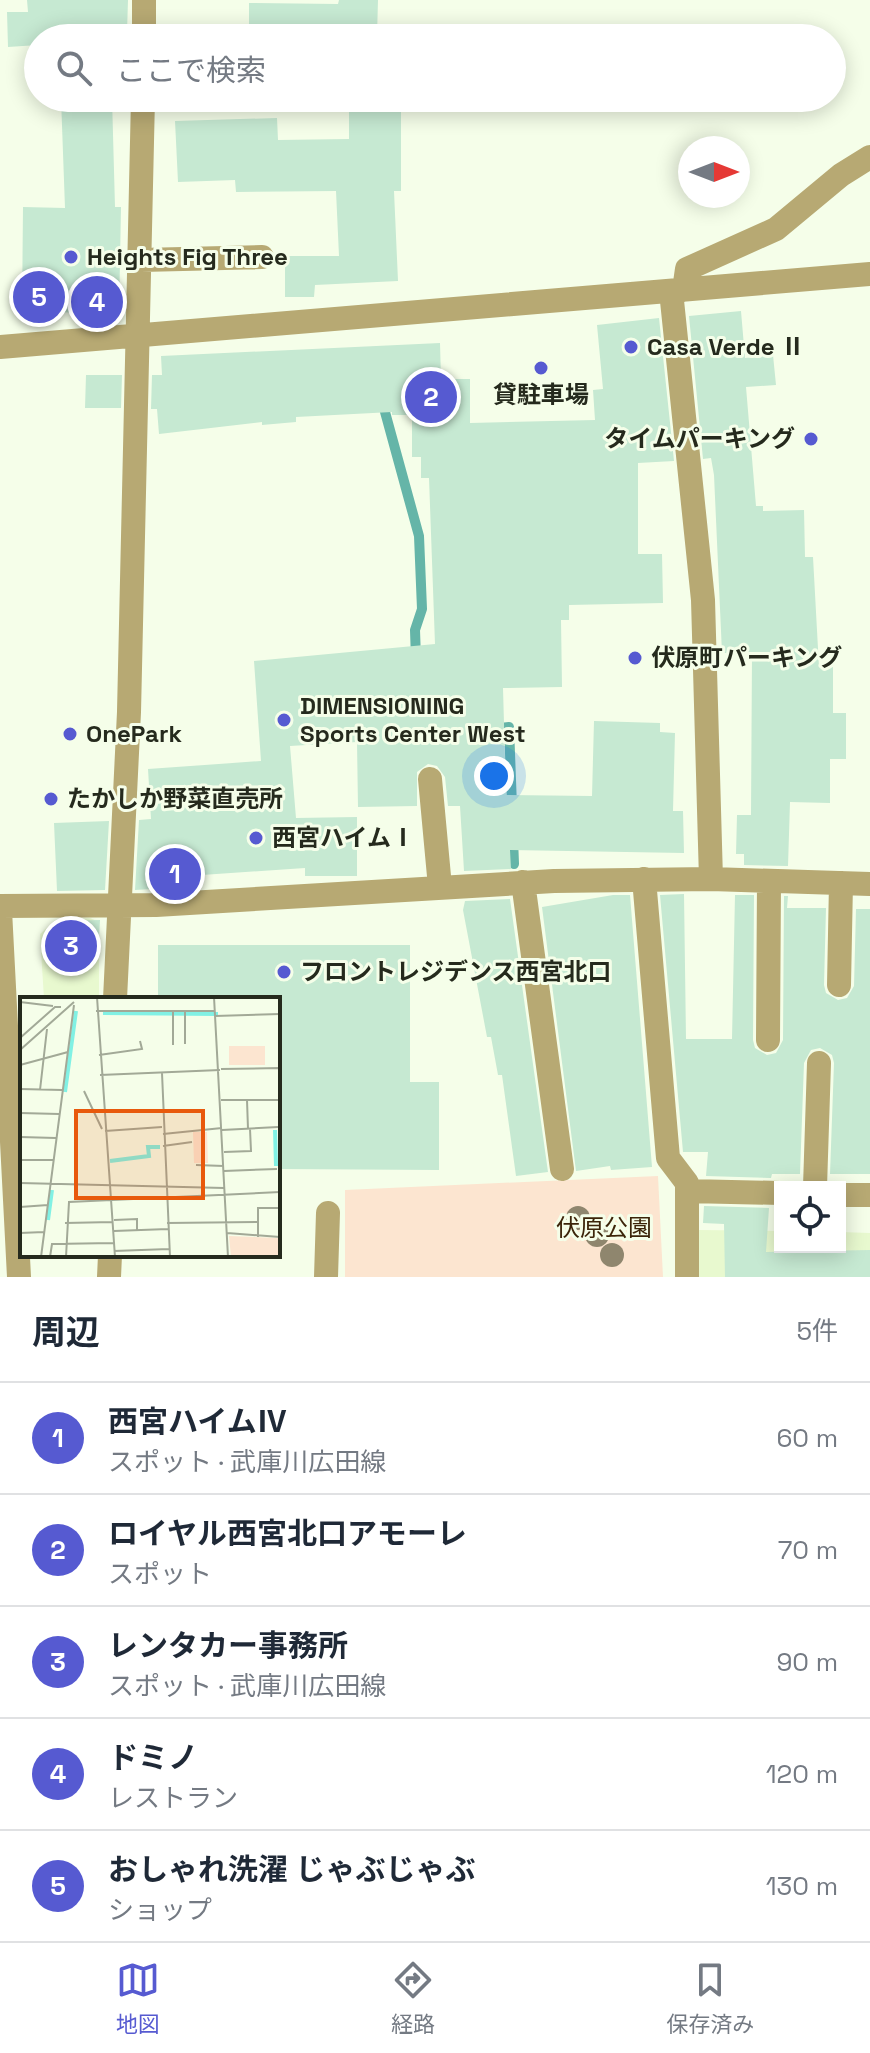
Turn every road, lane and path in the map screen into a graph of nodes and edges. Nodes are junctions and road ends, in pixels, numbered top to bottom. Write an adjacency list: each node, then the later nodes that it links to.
1 (144, 0): 2 (street)
2 (144, 24)
3 (143, 112): 6 (street)
4 (870, 157): 8 (street)
5 (262, 257): 6 (street)
6 (141, 260): 9 (street)
7 (870, 274): 8 (street)
8 (678, 290): 9 (street); 13 (street)
9 (138, 335): 10 (street); 19 (street)
10 (0, 347)
11 (430, 779): 18 (street)
12 (644, 879): 13 (street); 15 (street); 27 (street)
13 (711, 879): 14 (street)
14 (769, 881): 16 (street); 23 (street)
15 (523, 882): 18 (street); 25 (street)
16 (841, 883): 17 (street); 21 (street)
17 (870, 884)
18 (440, 887): 19 (street)
19 (117, 905): 20 (street); 22 (street)
20 (0, 908): 33 (street)
21 (839, 985)
22 (115, 997)
23 (768, 1040)
24 (819, 1063): 26 (street)
25 (562, 1169)
26 (815, 1181)
27 (687, 1191): 28 (street); 36 (street)
28 (774, 1193)
29 (846, 1195): 30 (street)
30 (870, 1195)
31 (328, 1213): 35 (street)
32 (110, 1257): 34 (street)
33 (19, 1277)
34 (109, 1277)
35 (326, 1277)
36 (687, 1277)

